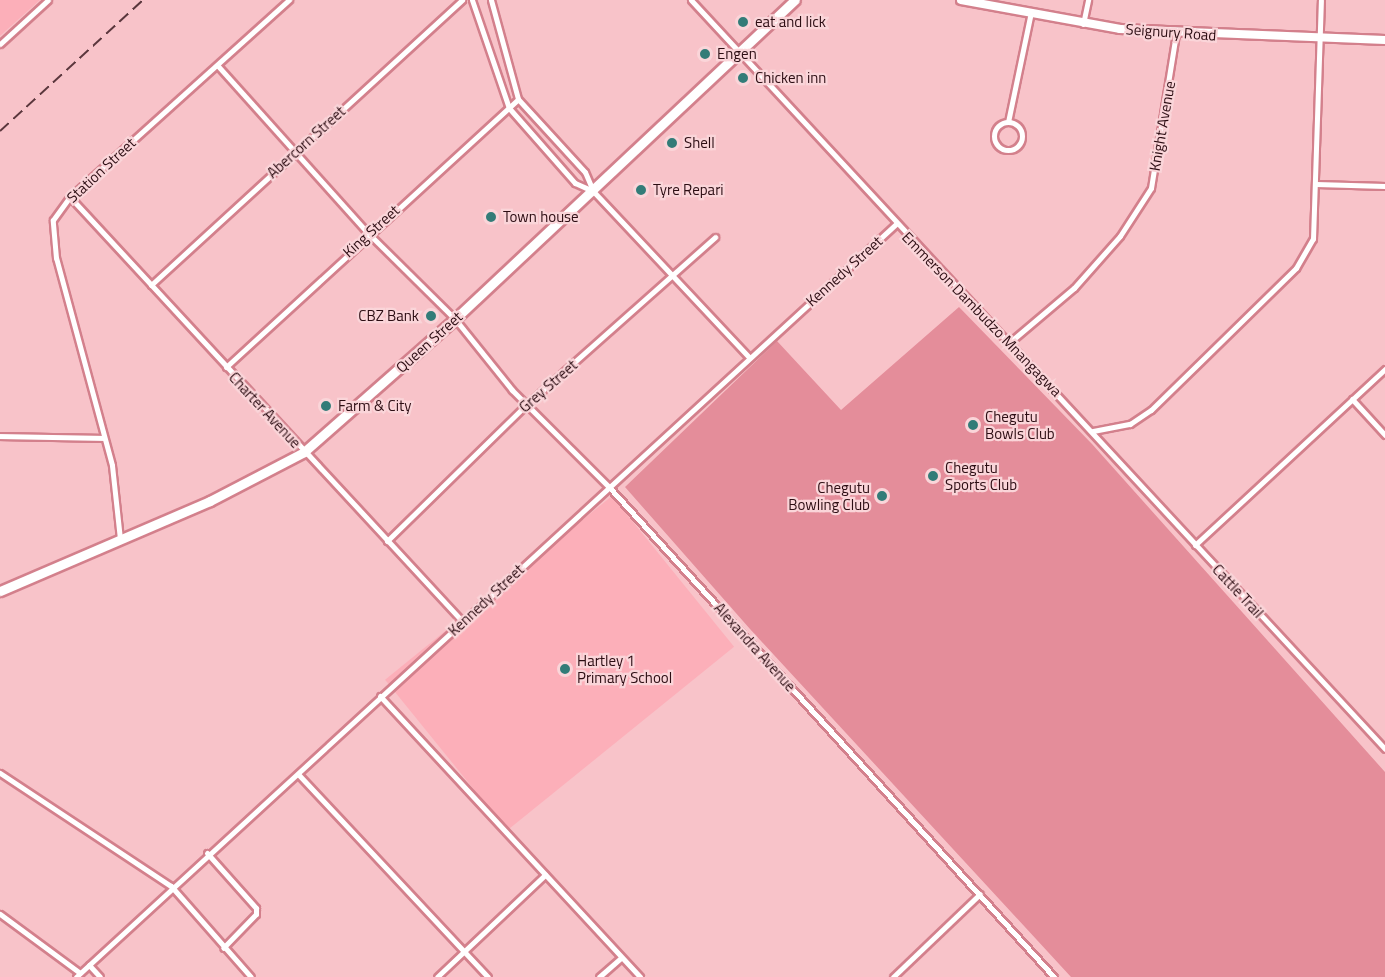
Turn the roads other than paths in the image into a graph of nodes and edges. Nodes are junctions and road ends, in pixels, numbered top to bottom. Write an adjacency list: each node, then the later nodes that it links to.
1 (48, 0): 16 (street)
2 (289, 0): 18 (street, Station Street)
3 (462, 0): 22 (street, Abercorn Street)
4 (472, 0): 20 (street)
5 (491, 0): 19 (street)
6 (692, 0): 17 (street, Emmerson Dambudzo Mnangagwa)
7 (795, 0): 17 (highway, Queen Street)
8 (960, 0): 11 (main road, Seignury Road)
9 (1088, 0): 12 (street)
10 (1321, 0): 14 (street)
11 (1031, 12): 12 (main road, Seignury Road); 21 (street)
12 (1083, 24): 13 (main road, Seignury Road)
13 (1176, 33): 14 (main road, Seignury Road); 33 (street, Knight Avenue)
14 (1319, 39): 15 (main road, Seignury Road); 23 (street)
15 (1385, 40)
16 (0, 44)
17 (738, 53): 25 (highway, Queen Street); 27 (street, Emmerson Dambudzo Mnangagwa)
18 (218, 66): 22 (street, Alexandra Avenue); 26 (street, Station Street)
19 (518, 99): 20 (street, King Street); 25 (street)
20 (509, 108): 25 (street); 28 (street, King Street)
21 (1008, 122): 21 (street)
22 (297, 150): 28 (street, Alexandra Avenue); 31 (street, Abercorn Street)
23 (1316, 184): 24 (street); 39 (street)
24 (1385, 186)
25 (593, 191): 30 (street); 32 (highway, Queen Street)
26 (70, 197): 31 (street, Charter Avenue); 42 (street, Station Street)
27 (896, 224): 33 (street, Emmerson Dambudzo Mnangagwa); 34 (street, Kennedy Street)
28 (368, 233): 32 (street, Alexandra Avenue); 35 (street, King Street)
29 (715, 237): 30 (street, Grey Street)
30 (675, 276): 34 (street); 38 (street, Grey Street)
31 (151, 285): 35 (street, Charter Avenue)
32 (455, 319): 38 (street, Alexandra Avenue); 43 (highway, Queen Street)
33 (1010, 342): 39 (street, Emmerson Dambudzo Mnangagwa)
34 (749, 357): 44 (street, Kennedy Street)
35 (226, 367): 43 (street, Charter Avenue)
36 (1385, 369): 37 (street)
37 (1352, 399): 40 (street); 47 (street)
38 (526, 405): 44 (street, Alexandra Avenue); 46 (street, Grey Street)
39 (1093, 431): 47 (street, Cattle Trail)
40 (1385, 435)
41 (0, 436): 42 (street)
42 (104, 438): 45 (street, Station Street)
43 (304, 452): 45 (highway, Queen Street); 46 (street, Charter Avenue)
44 (609, 487): 49 (street, Kennedy Street); 57 (street, Alexandra Avenue)
45 (120, 539): 48 (highway, Queen Street)
46 (387, 541): 49 (street, Charter Avenue)
47 (1196, 545): 51 (street, Cattle Trail)
48 (0, 591)
49 (463, 622): 50 (street, Kennedy Street)
50 (380, 696): 53 (street, Kennedy Street); 55 (street)
51 (1385, 749)
52 (0, 773): 56 (street)
53 (298, 774): 54 (street, Kennedy Street); 60 (street)
54 (207, 853): 56 (street, Kennedy Street); 59 (street)
55 (545, 875): 60 (street); 61 (street)
56 (171, 886): 59 (street); 62 (street, Kennedy Street)
57 (980, 894): 70 (street); 71 (street, Alexandra Avenue)
58 (0, 914): 63 (street)
59 (224, 948): 65 (street)
60 (464, 950): 66 (street); 67 (street)
61 (621, 958): 68 (street); 69 (street)
62 (89, 965): 63 (street, Kennedy Street); 64 (street)
63 (78, 975)
64 (100, 977)
65 (251, 977)
66 (437, 977)
67 (488, 977)
68 (599, 977)
69 (640, 977)
70 (892, 977)
71 (1054, 977)

